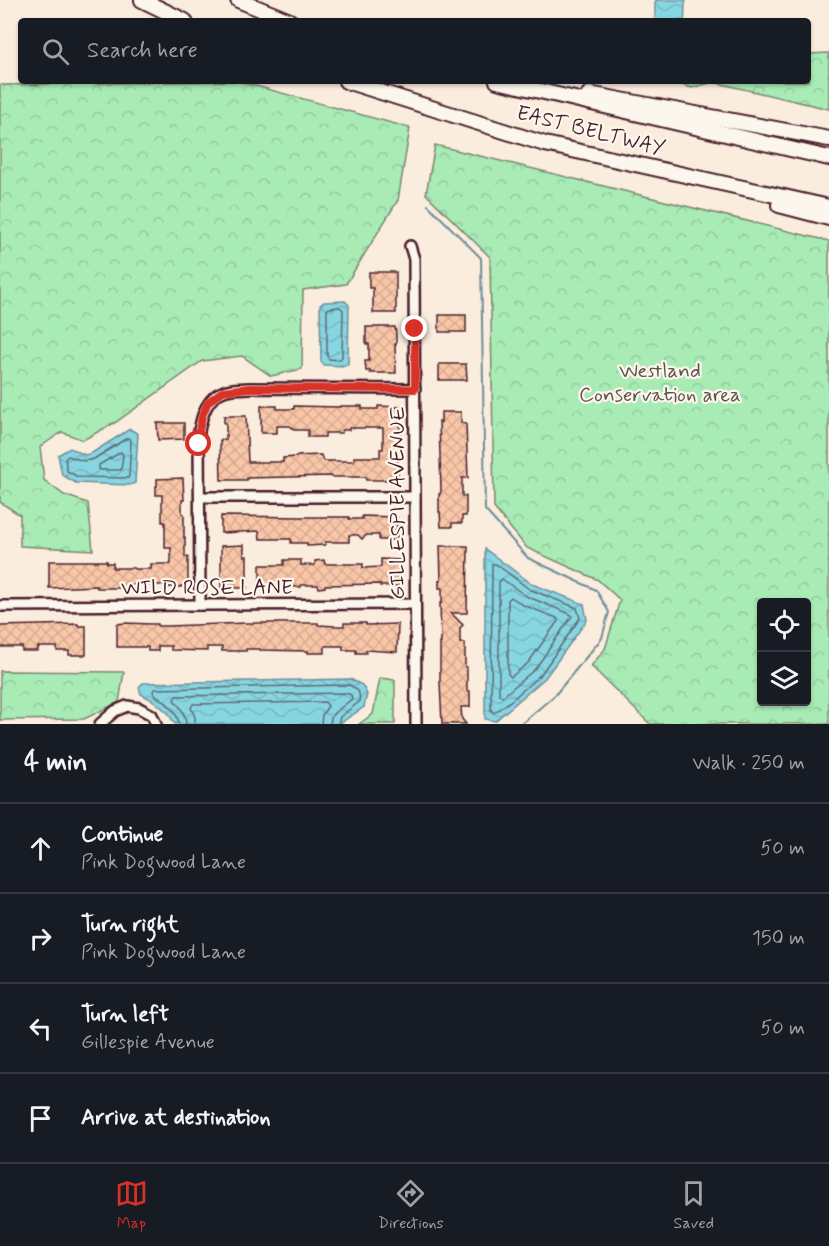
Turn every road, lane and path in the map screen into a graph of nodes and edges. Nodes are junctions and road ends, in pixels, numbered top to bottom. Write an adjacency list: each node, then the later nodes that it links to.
1 (142, 0): 3 (highway)
2 (238, 0): 4 (highway)
3 (178, 18)
4 (283, 18)
5 (355, 84): 9 (highway, EAST BELTWAY)
6 (509, 84): 10 (highway, EAST BELTWAY)
7 (520, 84): 8 (highway)
8 (829, 140)
9 (544, 144): 11 (highway, EAST BELTWAY); 12 (highway)
10 (829, 158)
11 (829, 207)
12 (829, 218)
13 (410, 246): 14 (street, GILLESPIE AVENUE)
14 (415, 389): 15 (street); 16 (street, GILLESPIE AVENUE)
15 (200, 497): 16 (street); 18 (street)
16 (416, 497): 17 (street, GILLESPIE AVENUE)
17 (415, 604): 18 (street, WILD ROSE LANE); 22 (street, GILLESPIE AVENUE)
18 (200, 605): 19 (street, WILD ROSE LANE)
19 (0, 606)
20 (100, 724): 21 (street)
21 (156, 724)
22 (416, 724)

